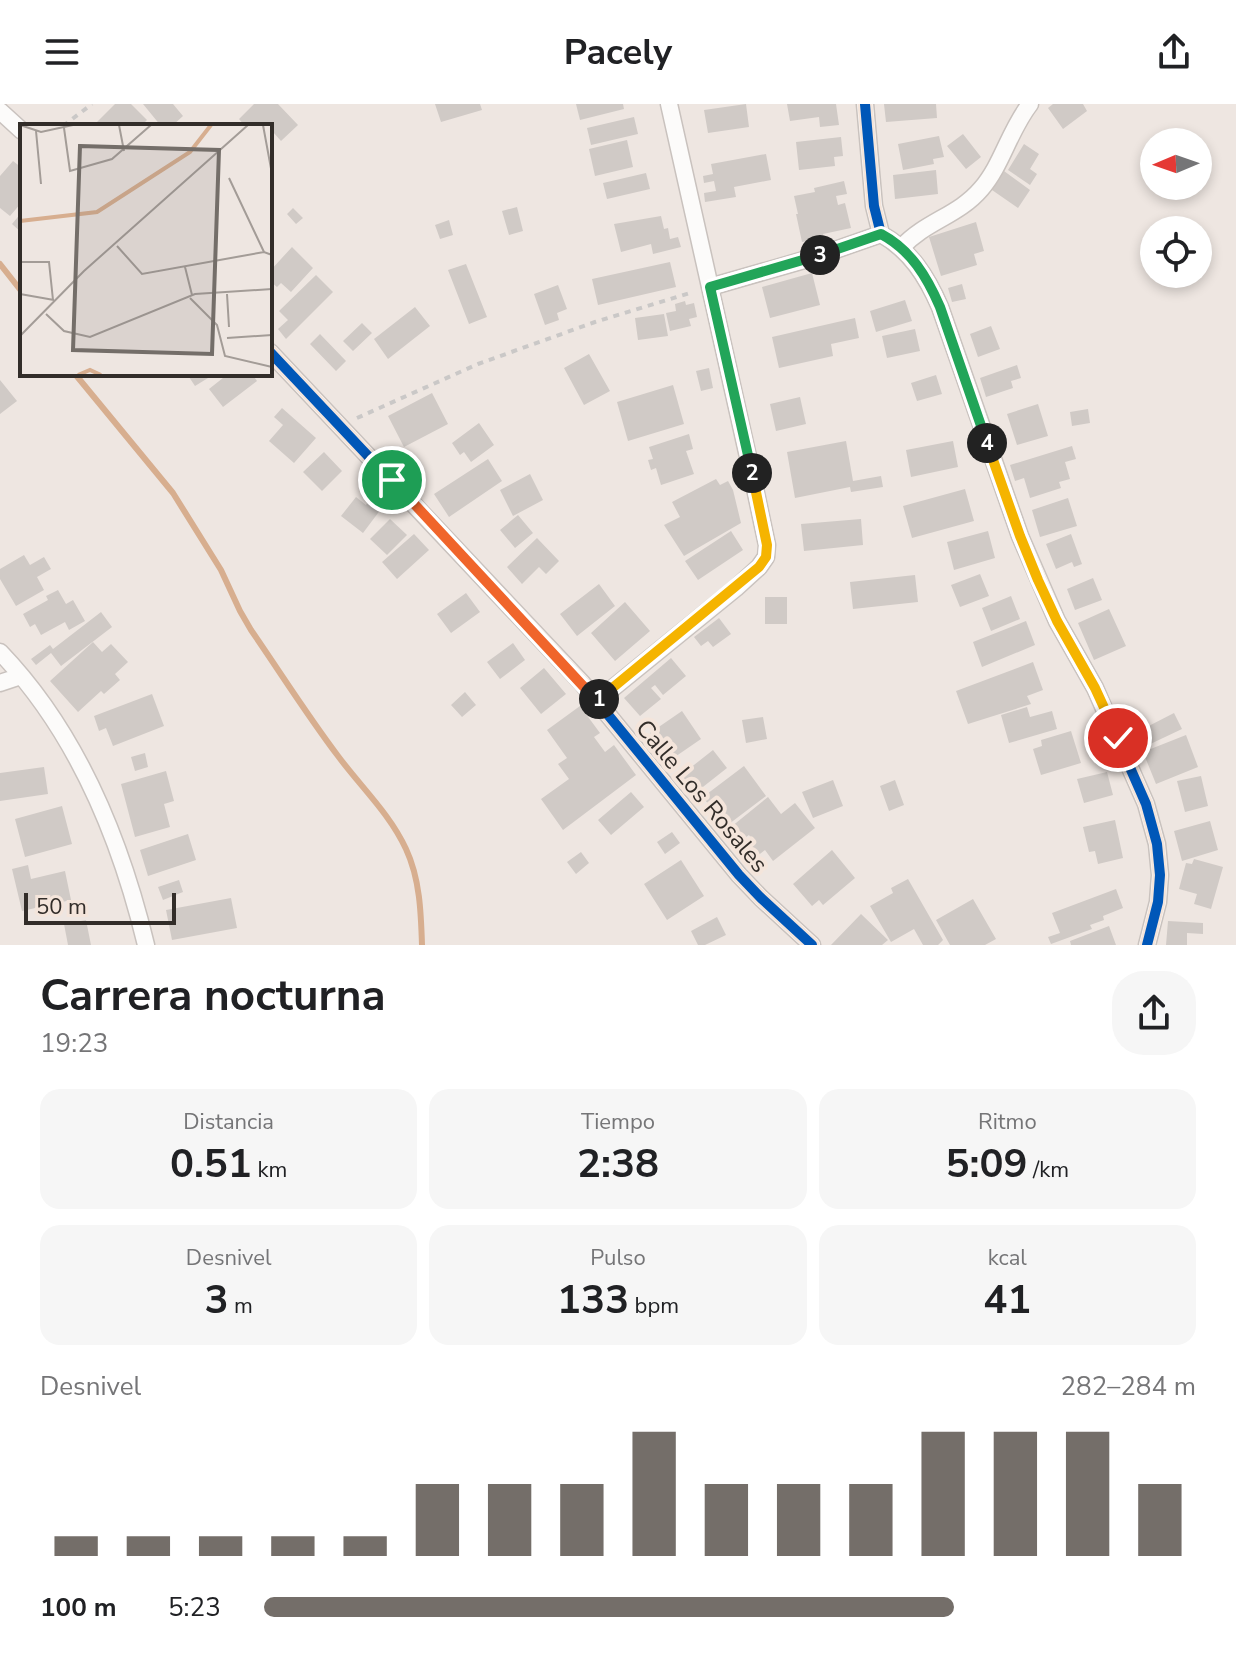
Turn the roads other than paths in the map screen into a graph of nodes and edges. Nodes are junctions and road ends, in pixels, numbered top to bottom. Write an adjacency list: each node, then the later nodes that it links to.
1 (669, 104): 8 (street)
2 (865, 104): 6 (street)
3 (1030, 104): 7 (street)
4 (0, 111): 5 (street)
5 (20, 129)
6 (881, 234): 7 (street); 8 (street)
7 (902, 247): 16 (street)
8 (710, 287): 13 (street)
9 (272, 354): 13 (street, Calle Los Rosales)
10 (0, 652): 11 (street)
11 (21, 676): 12 (street); 14 (street)
12 (0, 683)
13 (597, 701): 15 (street, Calle Los Rosales)
14 (146, 945)
15 (812, 945)
16 (1147, 945)

